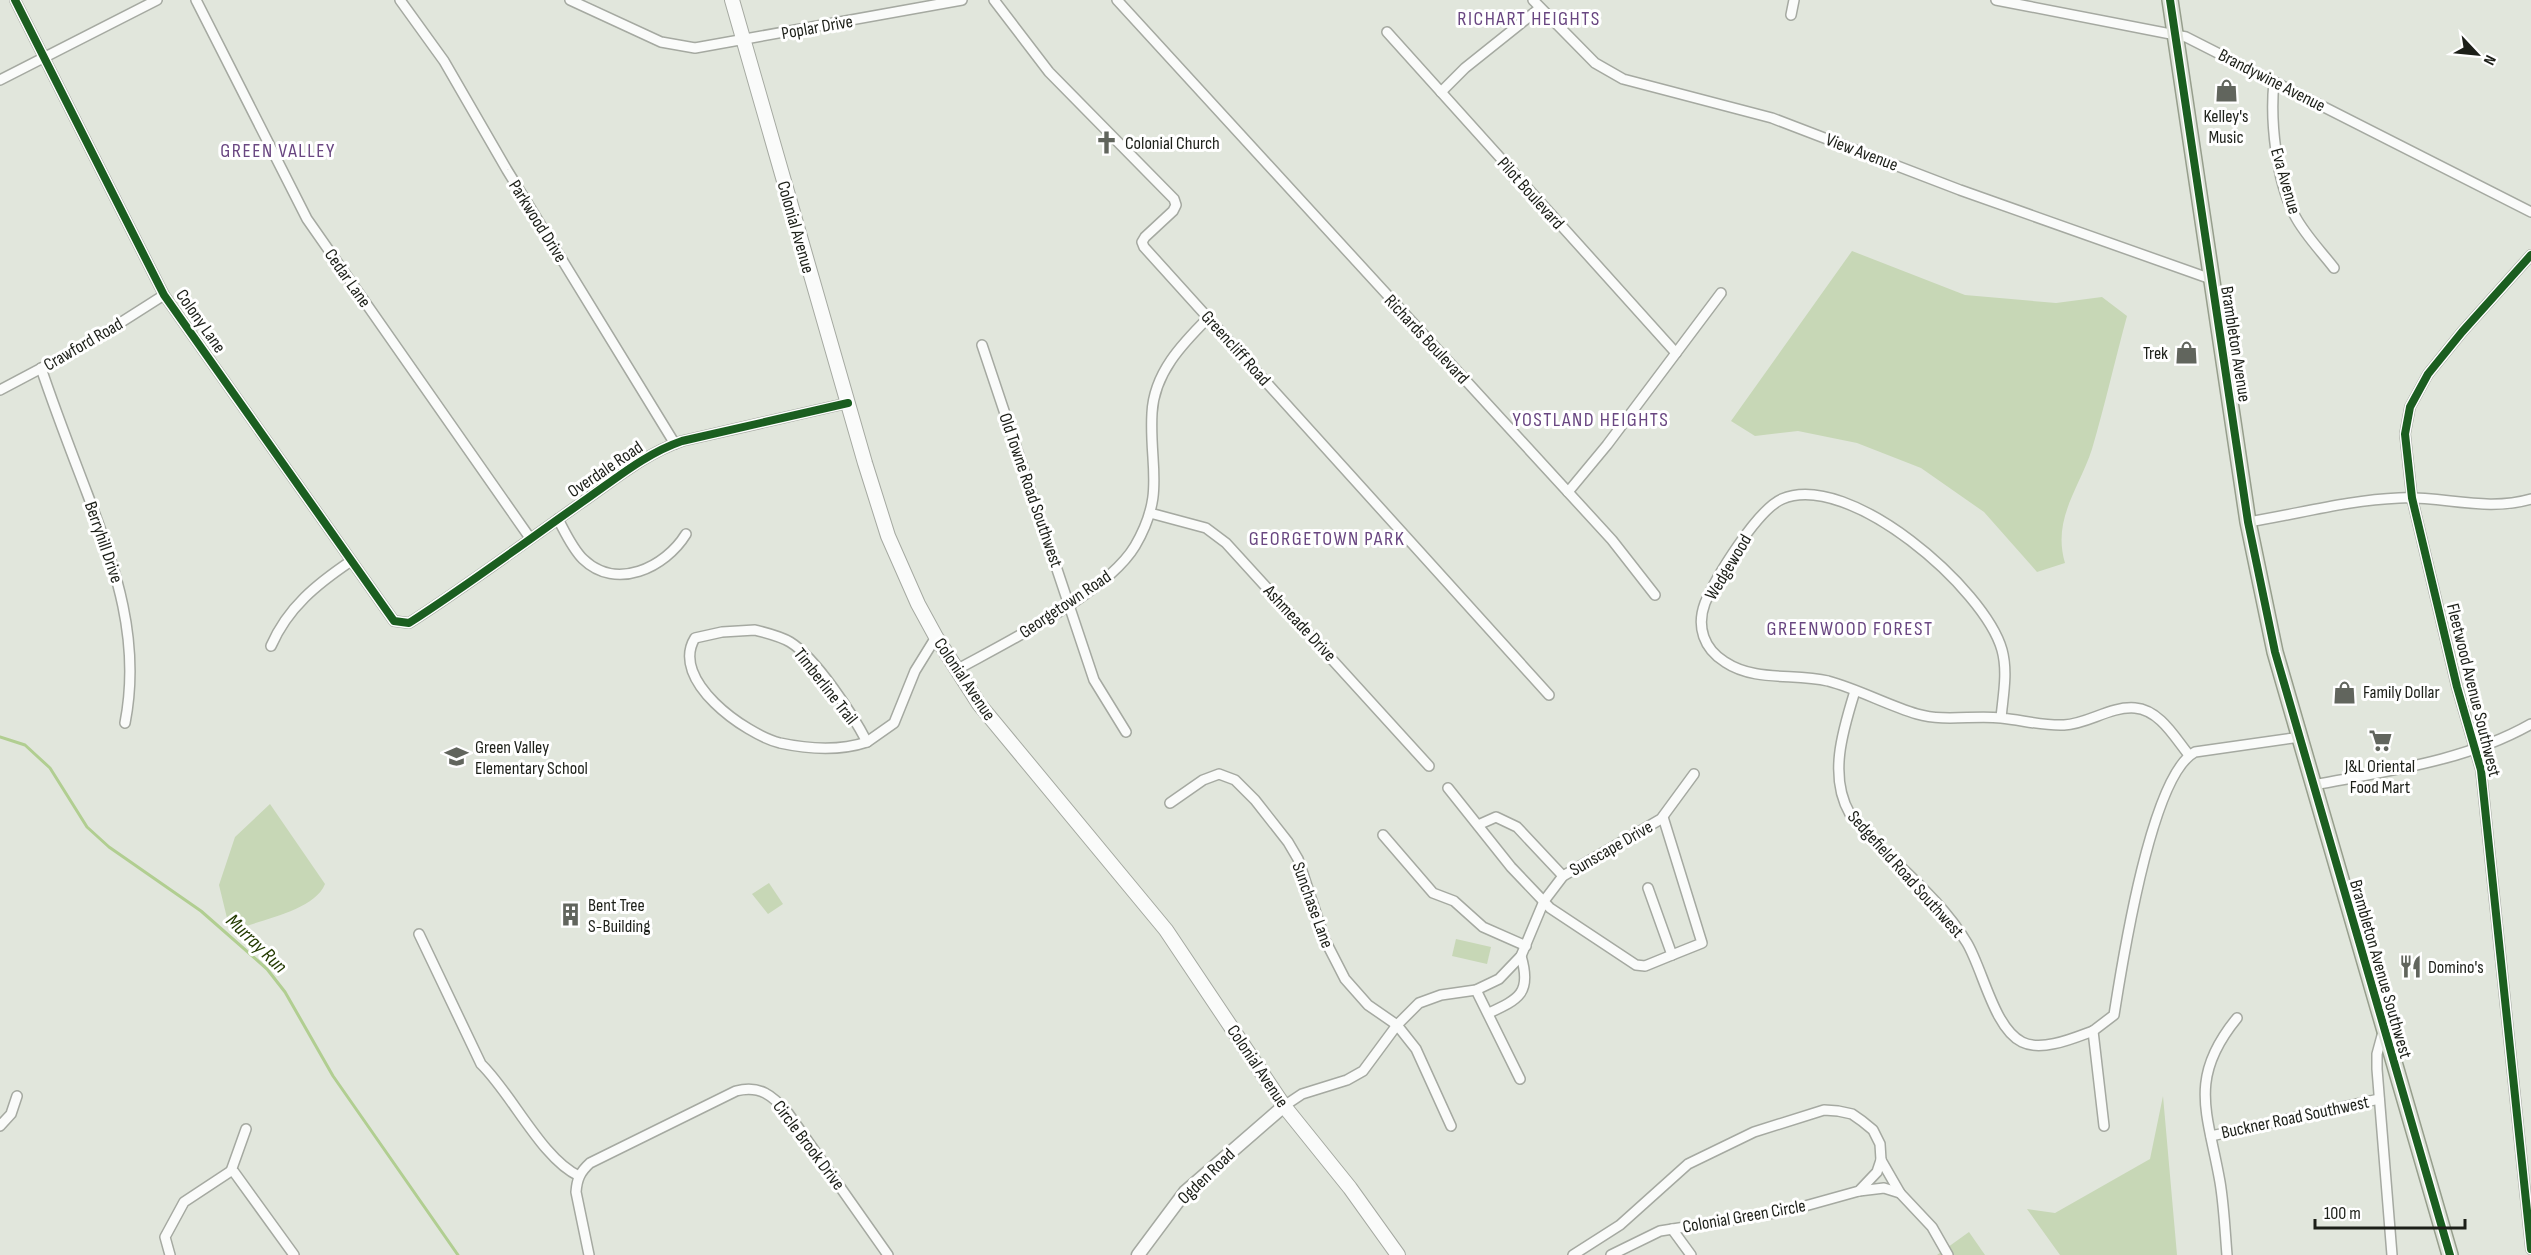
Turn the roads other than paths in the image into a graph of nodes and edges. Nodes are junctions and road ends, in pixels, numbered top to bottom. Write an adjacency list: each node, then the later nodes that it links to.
1 (15, 0): 18 (street, Colony Lane)
2 (157, 0): 18 (street)
3 (195, 0): 42 (street, Cedar Lane)
4 (400, 0): 34 (street, Parkwood Drive)
5 (570, 0): 17 (street, Poplar Drive)
6 (732, 0): 17 (main road, Colonial Avenue)
7 (960, 0): 17 (street, Poplar Drive)
8 (994, 0): 28 (street, Greencliff Road)
9 (1117, 0): 35 (street, Richards Boulevard)
10 (1794, 0): 14 (street)
11 (1996, 0): 16 (street, Brandywine Avenue)
12 (2170, 0): 16 (main road, Brambleton Avenue)
13 (1536, 4): 21 (street); 25 (street, View Avenue)
14 (1791, 15)
15 (1387, 32): 21 (street, Pilot Boulevard)
16 (2175, 33): 20 (street, Brandywine Avenue); 25 (main road, Brambleton Avenue)
17 (743, 40): 33 (main road, Colonial Avenue)
18 (44, 58): 19 (street); 27 (street, Colony Lane)
19 (0, 80)
20 (2274, 82): 22 (street, Brandywine Avenue); 24 (street, Eva Avenue)
21 (1440, 92): 30 (street, Pilot Boulevard)
22 (2531, 212)
23 (2531, 255): 36 (street, Fleetwood Avenue Southwest)
24 (2334, 268)
25 (2211, 279): 40 (main road, Brambleton Avenue)
26 (1721, 293): 30 (street)
27 (164, 295): 31 (street, Crawford Road); 43 (street, Colony Lane)
28 (1209, 317): 38 (street, Georgetown Road); 52 (street, Greencliff Road)
29 (982, 345): 45 (street, Old Towne Road Southwest)
30 (1676, 353): 35 (street)
31 (41, 368): 32 (street, Crawford Road); 54 (street, Berryhill Drive)
32 (0, 390)
33 (848, 403): 34 (street, Overdale Road); 47 (main road, Colonial Avenue)
34 (675, 444): 39 (street, Overdale Road)
35 (1568, 492): 44 (street, Richards Boulevard)
36 (2412, 498): 37 (street); 40 (street); 59 (street, Fleetwood Avenue Southwest)
37 (2531, 499)
38 (1150, 513): 45 (street, Georgetown Road); 61 (street, Ashmeade Drive)
39 (558, 519): 41 (street); 42 (street, Overdale Road)
40 (2248, 522): 51 (main road, Brambleton Avenue)
41 (686, 534)
42 (530, 538): 46 (street, Overdale Road)
43 (351, 561): 46 (street, Colony Lane); 48 (street)
44 (1655, 595)
45 (1070, 604): 49 (street, Georgetown Road); 56 (street, Old Towne Road Southwest)
46 (409, 623)
47 (936, 637): 49 (main road, Colonial Avenue); 58 (street, Timberline Trail)
48 (271, 646)
49 (956, 670): 85 (main road, Colonial Avenue)
50 (1855, 691): 53 (street, Wedgewood); 53 (street, Wedgewood); 80 (street, Sedgefield Road Southwest)
51 (2287, 691): 57 (main road, Brambleton Avenue Southwest)
52 (1549, 694)
53 (2001, 718): 60 (street, Wedgewood)
54 (125, 723)
55 (2531, 724): 59 (street)
56 (1126, 732)
57 (2300, 737): 60 (street); 63 (main road, Brambleton Avenue Southwest)
58 (867, 742): 58 (street, Timberline Trail)
59 (2476, 748): 63 (street); 97 (street, Fleetwood Avenue Southwest)
60 (2189, 755): 80 (street)
61 (1429, 766)
62 (1694, 774): 66 (street, Sunscape Drive)
63 (2314, 785): 81 (main road, Brambleton Avenue Southwest)
64 (1448, 788): 67 (street)
65 (1170, 803): 79 (street, Sunchase Lane)
66 (1664, 817): 69 (street, Sunscape Drive); 74 (street)
67 (1478, 825): 69 (street); 71 (street)
68 (1383, 834): 73 (street)
69 (1563, 876): 71 (street, Sunscape Drive)
70 (1648, 888): 74 (street)
71 (1544, 901): 73 (street, Sunscape Drive); 74 (street)
72 (419, 934): 93 (street)
73 (1526, 946): 75 (street, Sunscape Drive)
74 (1672, 955)
75 (1521, 956): 76 (street, Sunscape Drive); 77 (street)
76 (1476, 990): 77 (street); 79 (street, Sunscape Drive)
77 (1489, 1013): 82 (street)
78 (2237, 1018): 90 (street)
79 (1397, 1024): 85 (street, Sunscape Drive); 87 (street, Sunchase Lane)
80 (2093, 1031): 88 (street)
81 (2383, 1032): 84 (street); 110 (main road, Brambleton Avenue Southwest)
82 (1520, 1079)
83 (17, 1096): 86 (street)
84 (2379, 1099): 90 (street, Buckner Road Southwest); 109 (street)
85 (1284, 1106): 102 (street, Ogden Road); 103 (main road, Colonial Avenue)
86 (0, 1126)
87 (1451, 1126)
88 (2104, 1126)
89 (246, 1129): 92 (street)
90 (2211, 1136): 108 (street)
91 (1881, 1160): 94 (street); 95 (street); 104 (street)
92 (231, 1171): 98 (street); 99 (street)
93 (579, 1176): 100 (street); 101 (street, Circle Brook Drive)
94 (1859, 1191): 95 (street, Colonial Green Circle); 96 (street, Colonial Green Circle)
95 (1900, 1193): 107 (street)
96 (1672, 1229): 105 (street, Colonial Green Circle); 106 (street)
97 (2531, 1249)
98 (170, 1255)
99 (294, 1255)
100 (589, 1255)
101 (888, 1255)
102 (1138, 1255)
103 (1398, 1255)
104 (1573, 1255)
105 (1611, 1255)
106 (1691, 1255)
107 (1948, 1255)
108 (2227, 1255)
109 (2392, 1255)
110 (2450, 1255)

